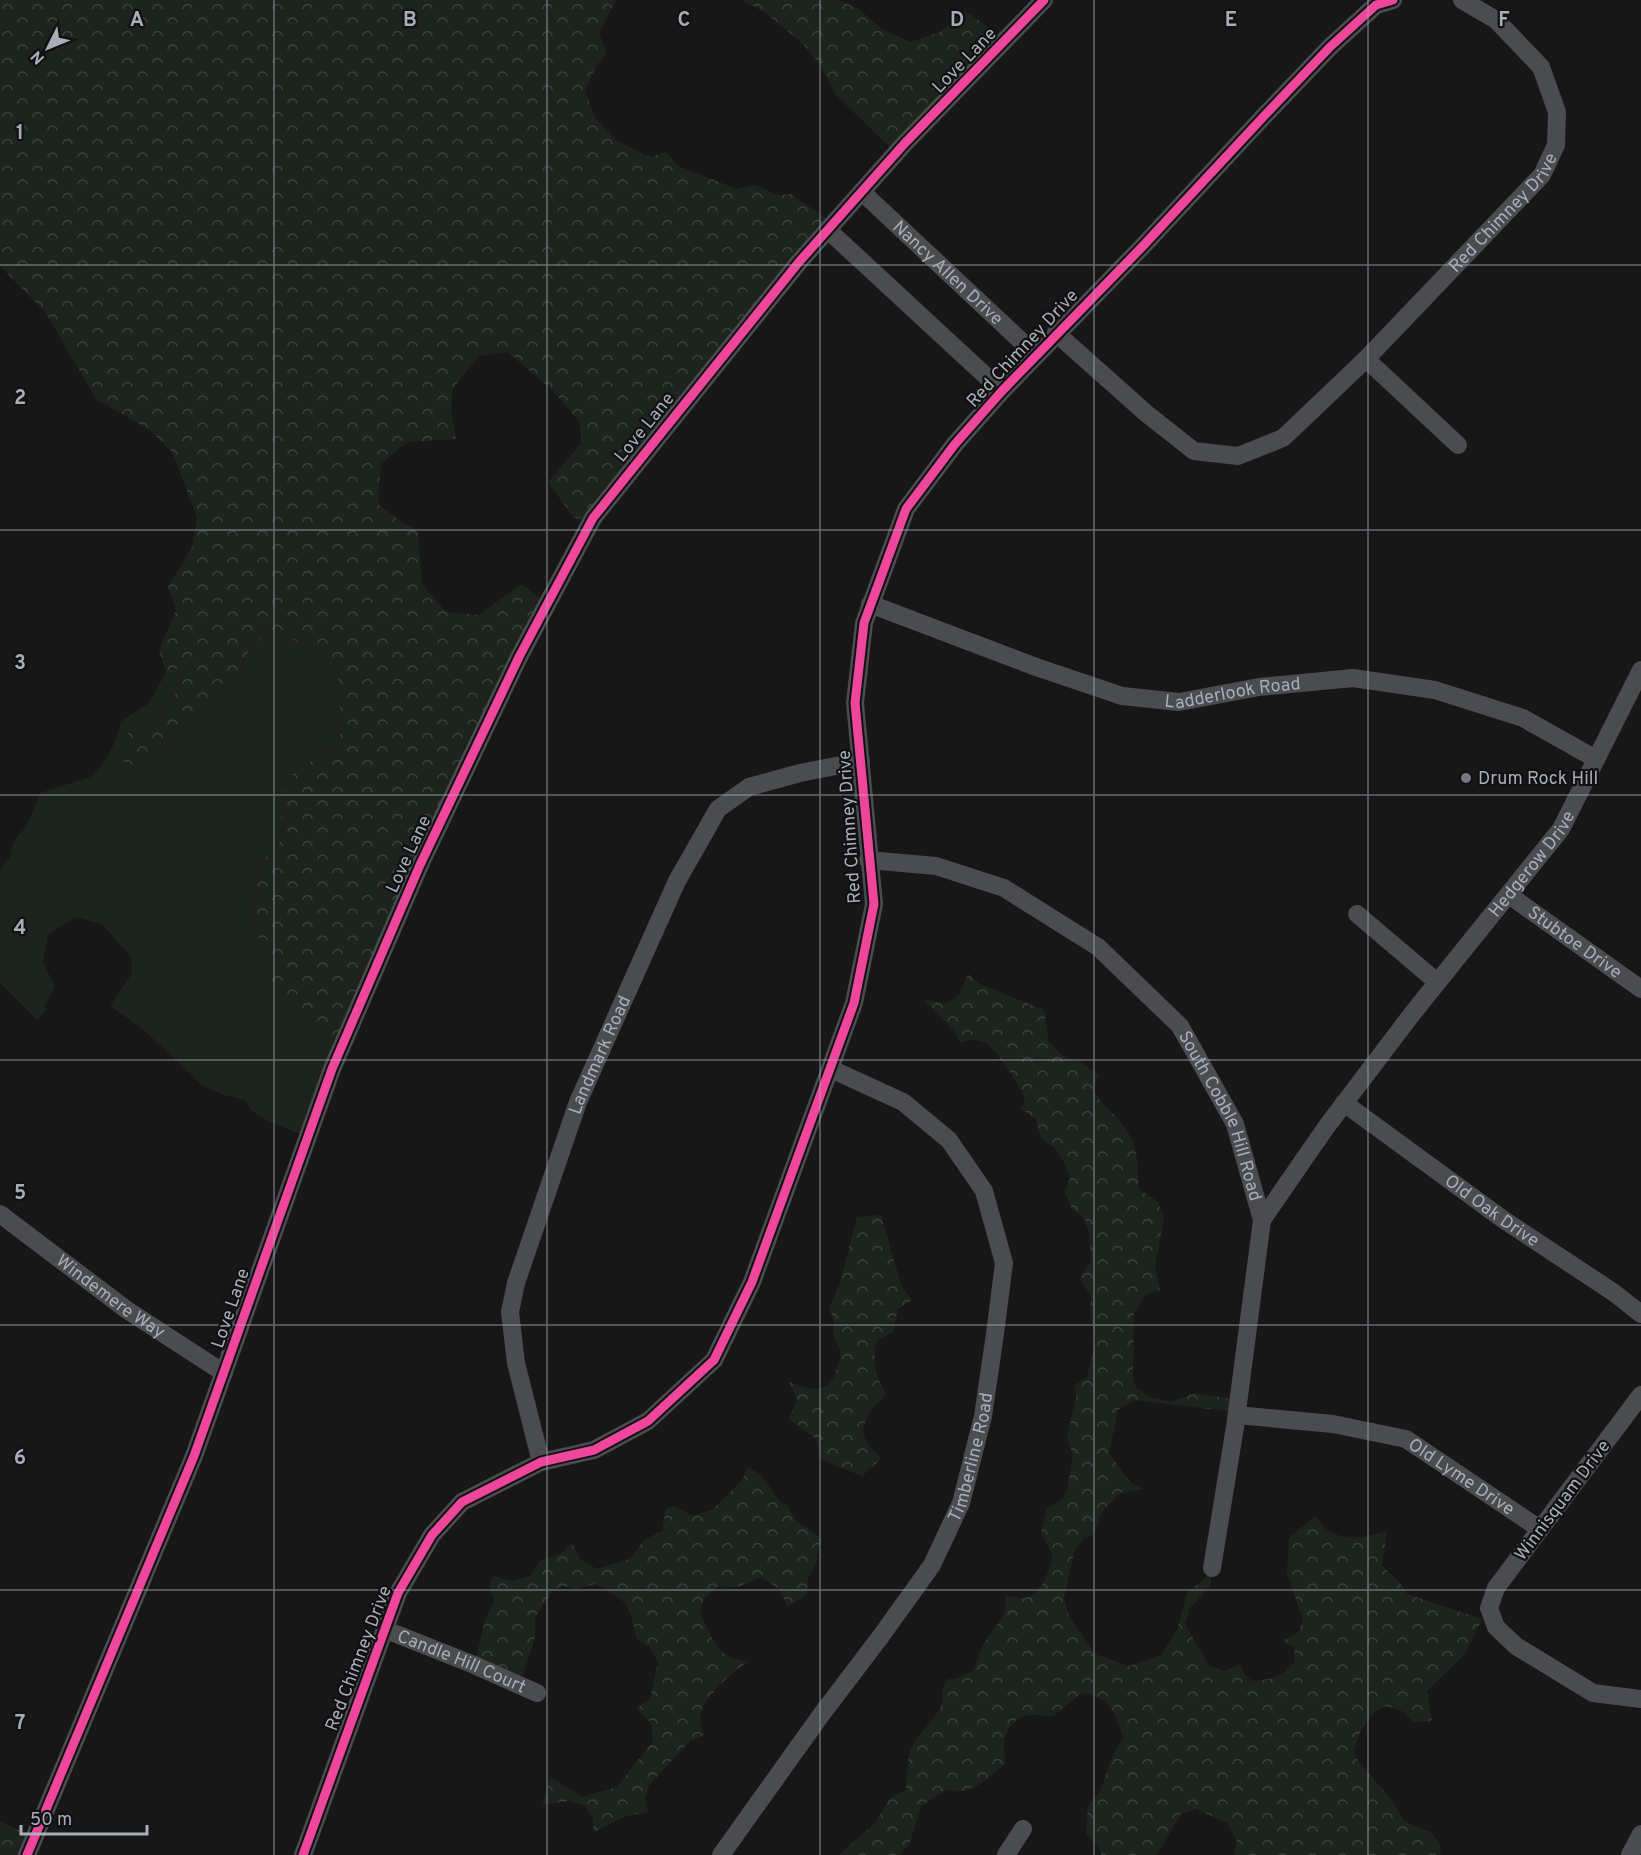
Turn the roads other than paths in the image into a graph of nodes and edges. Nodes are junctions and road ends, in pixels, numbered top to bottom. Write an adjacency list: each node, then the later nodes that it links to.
1 (1044, 0): 4 (street, Love Lane)
2 (1393, 0): 6 (street, Red Chimney Drive)
3 (1462, 0): 8 (street, Red Chimney Drive)
4 (862, 192): 5 (street, Love Lane); 7 (street, Nancy Allen Drive)
5 (828, 230): 9 (street); 25 (street, Love Lane)
6 (1056, 333): 7 (street, Red Chimney Drive); 8 (street, Red Chimney Drive)
7 (1036, 355): 9 (street, Red Chimney Drive)
8 (1366, 359): 10 (street)
9 (1002, 391): 11 (street, Red Chimney Drive)
10 (1458, 445)
11 (870, 604): 13 (street, Ladderlook Road); 14 (street, Red Chimney Drive)
12 (1641, 670): 13 (street, Hedgerow Drive)
13 (1596, 759): 16 (street, Hedgerow Drive)
14 (861, 761): 15 (street, Red Chimney Drive); 28 (street, Landmark Road)
15 (868, 860): 20 (street, Red Chimney Drive); 23 (street, South Cobble Hill Road)
16 (1509, 895): 18 (street, Hedgerow Drive); 19 (street, Stubtoe Drive)
17 (1357, 914): 18 (street)
18 (1437, 982): 21 (street, Hedgerow Drive)
19 (1641, 989)
20 (831, 1069): 28 (street, Red Chimney Drive); 38 (street, Timberline Road)
21 (1344, 1103): 23 (street, Hedgerow Drive); 24 (street, Old Oak Drive)
22 (0, 1215): 25 (street, Windemere Way)
23 (1262, 1220): 27 (street, South Cobble Hill Road)
24 (1641, 1314)
25 (224, 1373): 37 (street, Love Lane)
26 (1641, 1395): 29 (street, Winnisquam Drive)
27 (1237, 1415): 29 (street, Old Lyme Drive); 30 (street, South Cobble Hill Road)
28 (541, 1462): 31 (street, Red Chimney Drive)
29 (1539, 1529): 33 (street, Winnisquam Drive)
30 (1212, 1568)
31 (386, 1630): 32 (street, Candle Hill Court); 36 (street, Red Chimney Drive)
32 (537, 1694)
33 (1641, 1699)
34 (1023, 1829): 39 (street)
35 (1641, 1834): 40 (street)
36 (306, 1854)
37 (27, 1855)
38 (721, 1855)
39 (1006, 1855)
40 (1630, 1855)

